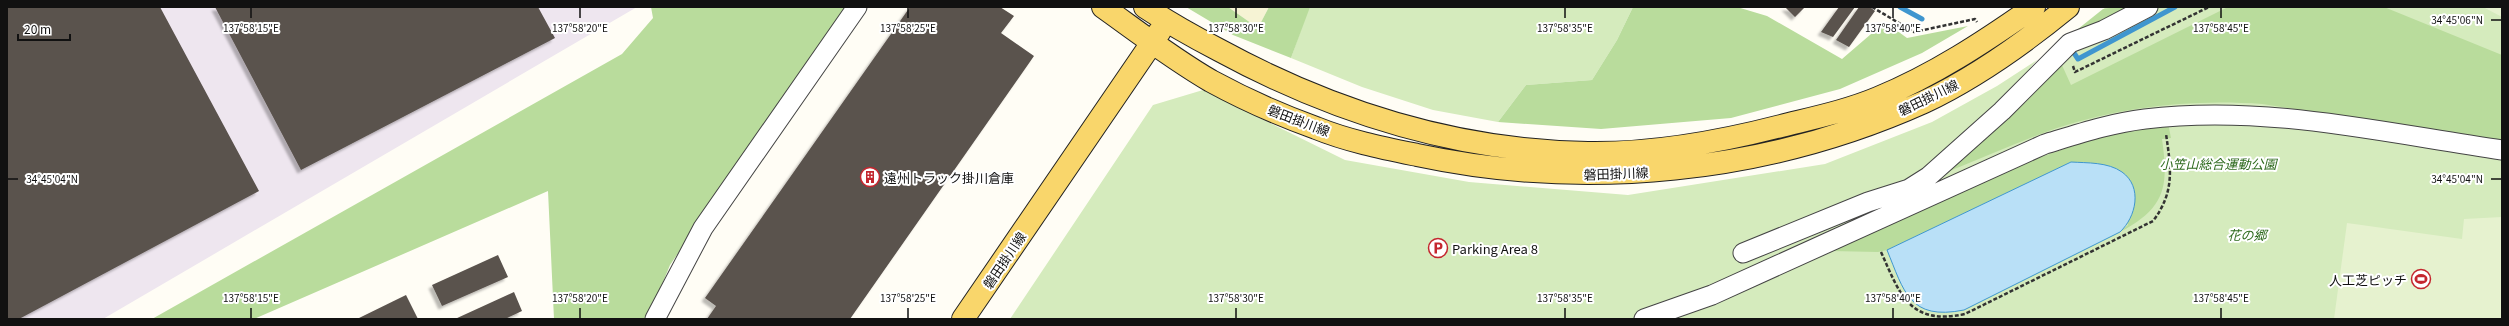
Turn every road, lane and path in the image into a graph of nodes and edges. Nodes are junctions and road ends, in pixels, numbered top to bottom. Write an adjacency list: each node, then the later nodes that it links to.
1 (858, 7): 17 (street)
2 (1102, 7): 11 (main road)
3 (1145, 7): 9 (main road)
4 (1872, 7): 10 (path)
5 (2034, 7): 9 (main road, 磐田掛川線)
6 (2068, 7): 11 (main road, 磐田掛川線)
7 (2148, 7): 12 (street)
8 (2209, 7): 12 (path)
9 (1166, 22): 11 (main road, 磐田掛川線)
10 (1979, 25)
11 (1152, 42): 18 (main road, 磐田掛川線)
12 (2064, 48): 16 (street)
13 (2166, 132): 15 (path)
14 (2502, 150): 19 (street)
15 (1881, 252)
16 (1743, 253)
17 (655, 319)
18 (963, 319)
19 (1644, 319)

